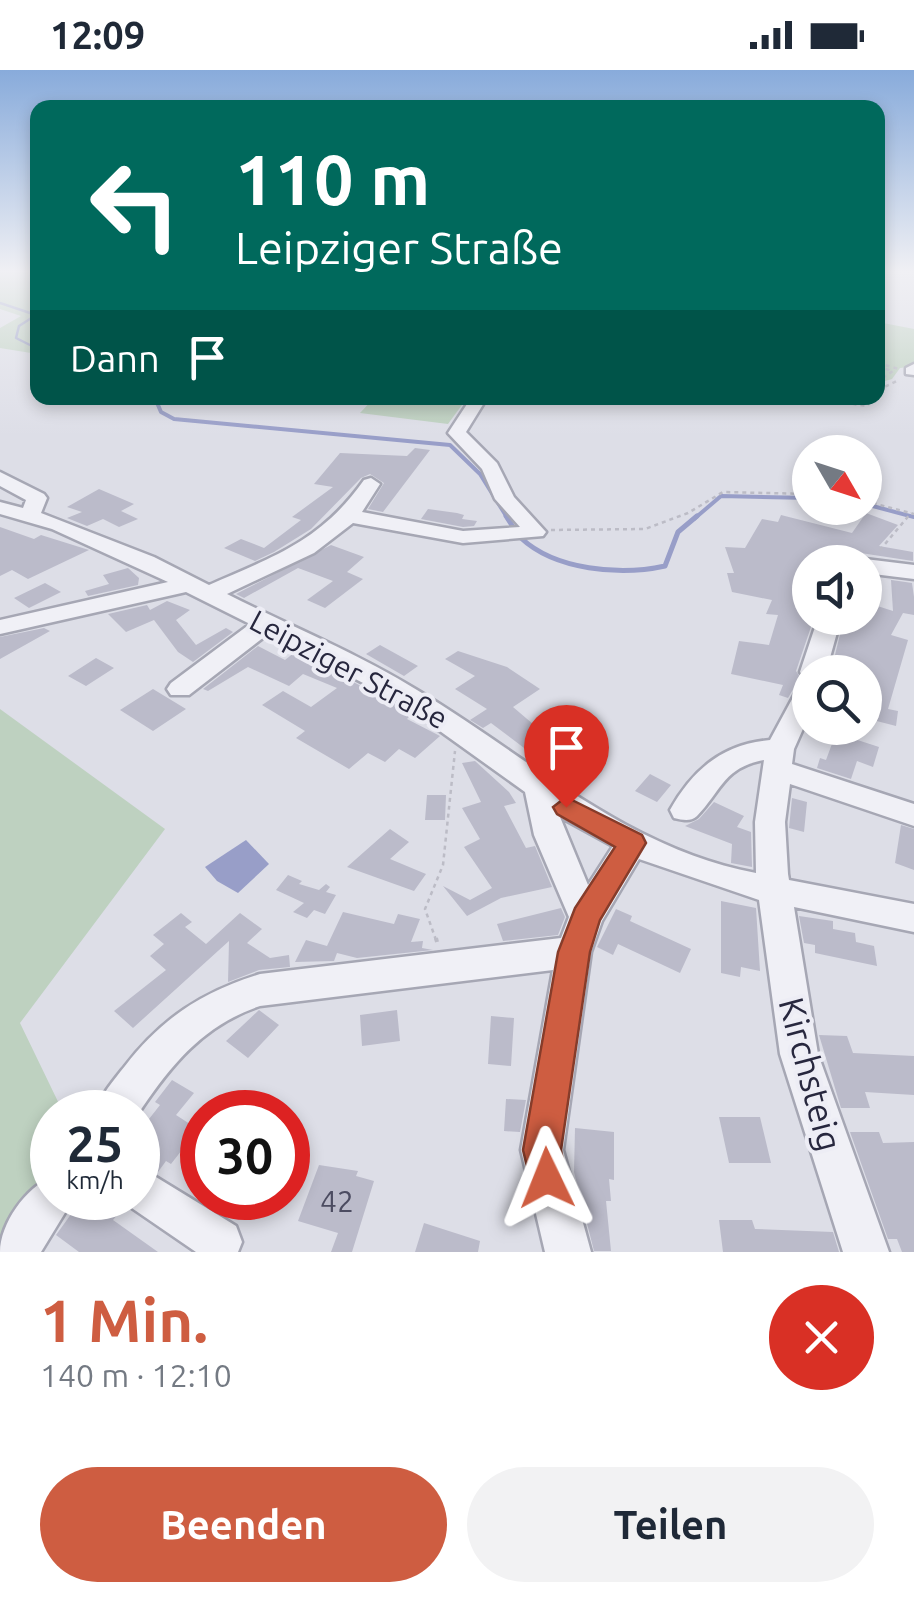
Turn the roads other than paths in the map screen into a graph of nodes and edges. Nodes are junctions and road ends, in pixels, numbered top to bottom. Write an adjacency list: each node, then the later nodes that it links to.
1 (475, 405): 6 (street)
2 (0, 478): 5 (street)
3 (371, 484): 6 (street)
4 (0, 508): 5 (street, Leipziger Straße)
5 (30, 516): 9 (street, Leipziger Straße)
6 (349, 516): 9 (street)
7 (882, 568): 8 (street)
8 (914, 572)
9 (195, 584): 10 (street, Leipziger Straße); 11 (street)
10 (266, 624): 12 (street); 15 (street, Leipziger Straße)
11 (0, 628)
12 (180, 690)
13 (792, 726): 14 (street, Kirchsteig)
14 (778, 759): 16 (street); 17 (street); 19 (street, Kirchsteig)
15 (539, 789): 18 (street, Leipziger Straße); 21 (street)
16 (685, 810)
17 (914, 815)
18 (632, 843): 19 (street, Leipziger Straße); 21 (street)
19 (774, 891): 20 (street, Leipziger Straße); 28 (street, Kirchsteig)
20 (914, 918)
21 (580, 934): 22 (street); 27 (street)
22 (132, 1090)
23 (160, 1201): 25 (street)
24 (38, 1220): 26 (street)
25 (220, 1242)
26 (14, 1252)
27 (568, 1252)
28 (866, 1252)

